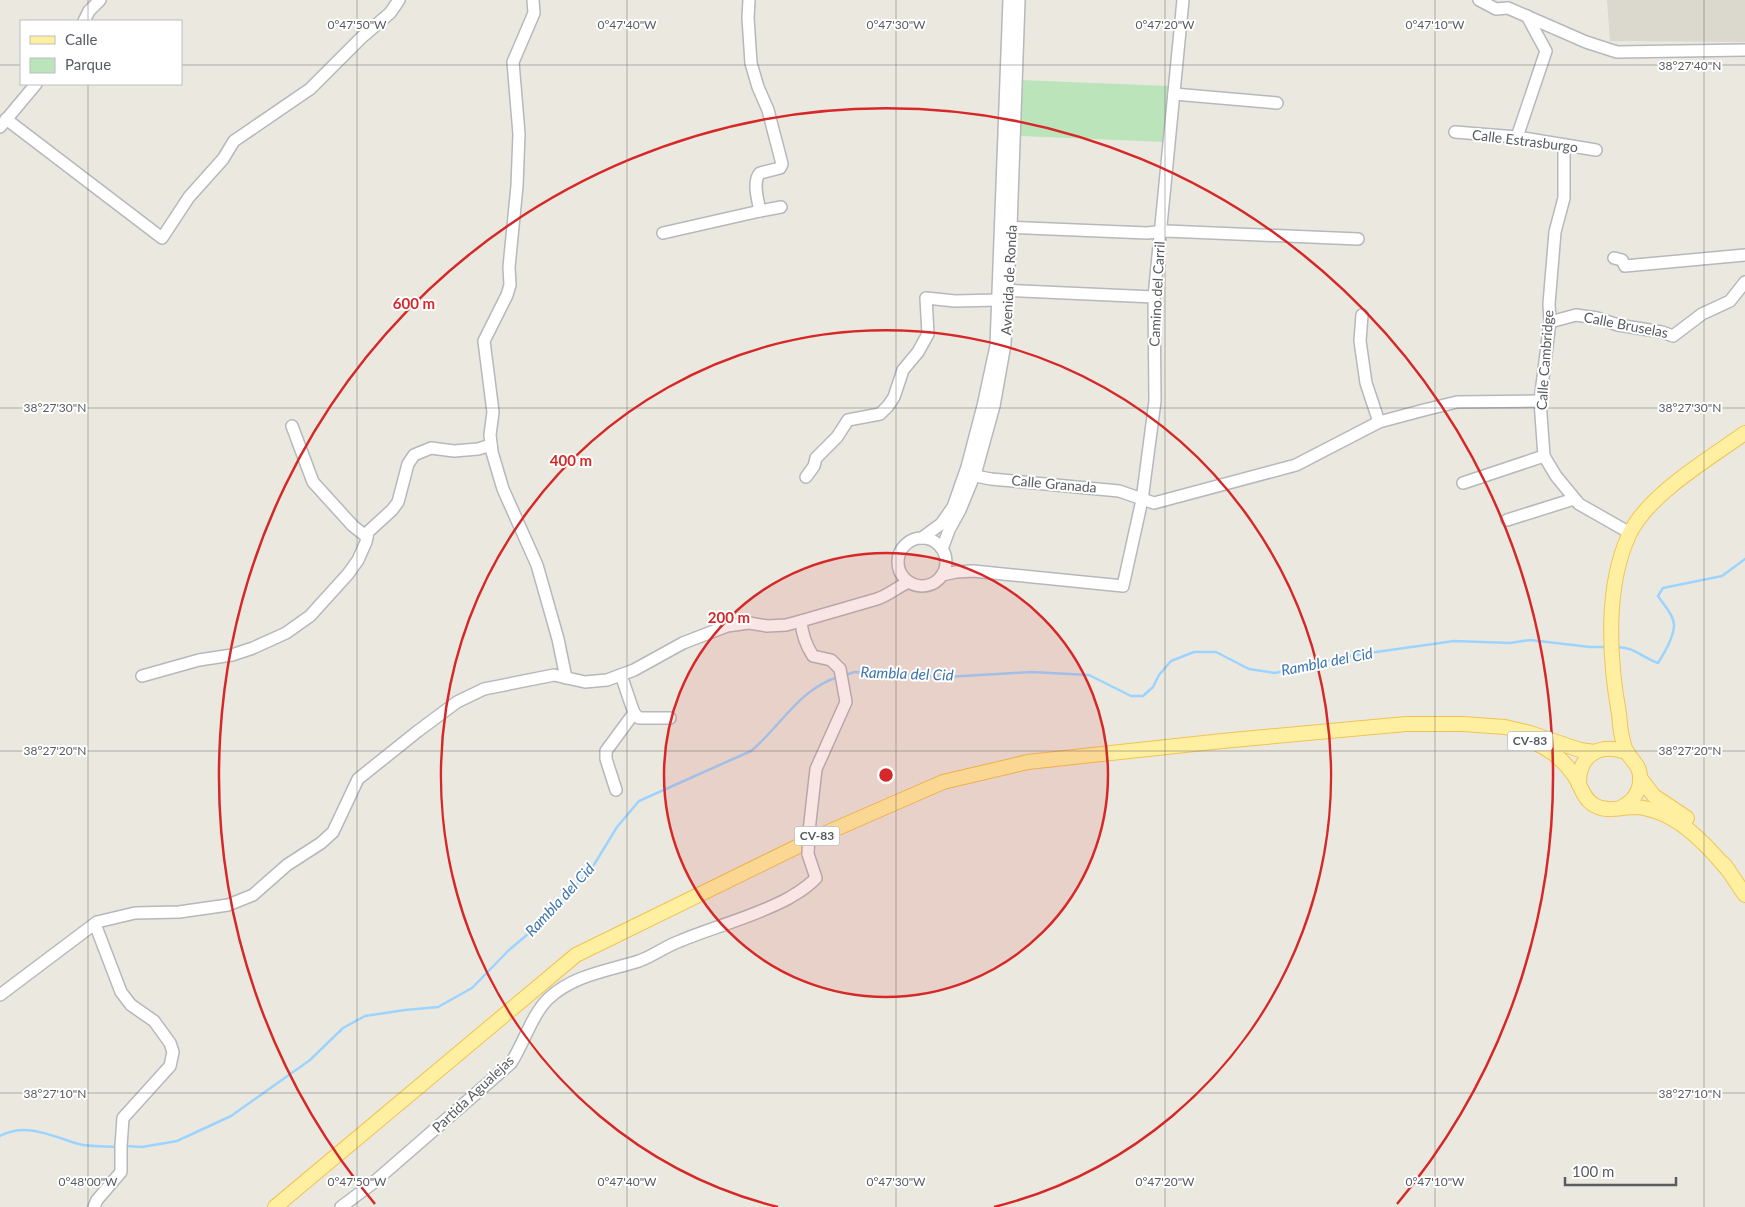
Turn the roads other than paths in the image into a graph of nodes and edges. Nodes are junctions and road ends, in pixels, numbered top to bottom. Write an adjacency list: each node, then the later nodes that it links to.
1 (100, 0): 11 (street)
2 (399, 0): 16 (street)
3 (532, 0): 38 (street)
4 (749, 0): 22 (street)
5 (1009, 0): 23 (street, Avenida de Ronda)
6 (1019, 0): 23 (street, Avenida de Ronda)
7 (1183, 0): 14 (street, Camino del Carril)
8 (1479, 0): 9 (street)
9 (1510, 4): 10 (street)
10 (1526, 16): 12 (street); 18 (street)
11 (84, 20)
12 (1745, 50)
13 (35, 85): 16 (street)
14 (1174, 94): 15 (street); 25 (street, Camino del Carril)
15 (1277, 103)
16 (3, 123)
17 (1455, 132): 18 (street, Calle Estrasburgo)
18 (1517, 138): 19 (street, Calle Estrasburgo)
19 (1564, 146): 20 (street, Calle Estrasburgo); 33 (street, Calle Cambridge)
20 (1596, 150)
21 (781, 208): 22 (street)
22 (760, 211): 24 (street)
23 (1006, 227): 25 (street); 30 (street, Avenida de Ronda)
24 (663, 233)
25 (1160, 233): 26 (street); 31 (street, Camino del Carril)
26 (1358, 238)
27 (1745, 255): 28 (street)
28 (1614, 258)
29 (1745, 282): 33 (street, Calle Bruselas)
30 (1002, 294): 31 (street); 40 (street, Avenida de Ronda); 41 (street)
31 (1154, 297): 44 (street, Camino del Carril)
32 (1362, 315): 35 (street)
33 (1550, 322): 34 (street, Calle Cambridge)
34 (1540, 401): 35 (street); 39 (street, Calle Cambridge)
35 (1379, 422): 44 (street)
36 (292, 426): 47 (street)
37 (1745, 433): 46 (main road)
38 (491, 445): 47 (street); 56 (street)
39 (1544, 456): 42 (street); 43 (street, Calle Cambridge)
40 (970, 475): 44 (street, Calle Granada); 48 (street, Avenida de Ronda); 49 (street, Avenida de Ronda)
41 (806, 477)
42 (1463, 483)
43 (1574, 499): 45 (street); 46 (street, Calle Cambridge)
44 (1142, 500): 50 (street, Camino del Carril)
45 (1507, 520)
46 (1630, 533): 57 (main road)
47 (367, 536): 55 (street)
48 (922, 538): 49 (street); 52 (street)
49 (944, 554): 50 (street); 51 (street)
50 (973, 571): 51 (street)
51 (942, 575): 52 (street)
52 (905, 579): 53 (street)
53 (801, 621): 54 (street); 73 (street, Partida Agualejas, bridge)
54 (621, 675): 56 (street); 58 (street)
55 (142, 676)
56 (566, 678): 69 (street)
57 (1617, 704): 61 (main road); 62 (main road)
58 (634, 714): 59 (street); 65 (street)
59 (670, 718)
60 (1463, 724): 61 (main road, CV-83); 64 (main road, CV-83); 72 (main road, CV-83)
61 (1599, 750): 62 (main road, CV-83); 64 (main road)
62 (1628, 753): 63 (main road, CV-83)
63 (1641, 779): 66 (main road); 67 (main road, CV-83)
64 (1579, 786): 66 (main road, CV-83)
65 (616, 790)
66 (1622, 807): 67 (main road, CV-83)
67 (1728, 870): 68 (main road, CV-83)
68 (1745, 895)
69 (95, 924): 70 (street); 71 (street)
70 (0, 995)
71 (94, 1207)
72 (275, 1207)
73 (341, 1207)

